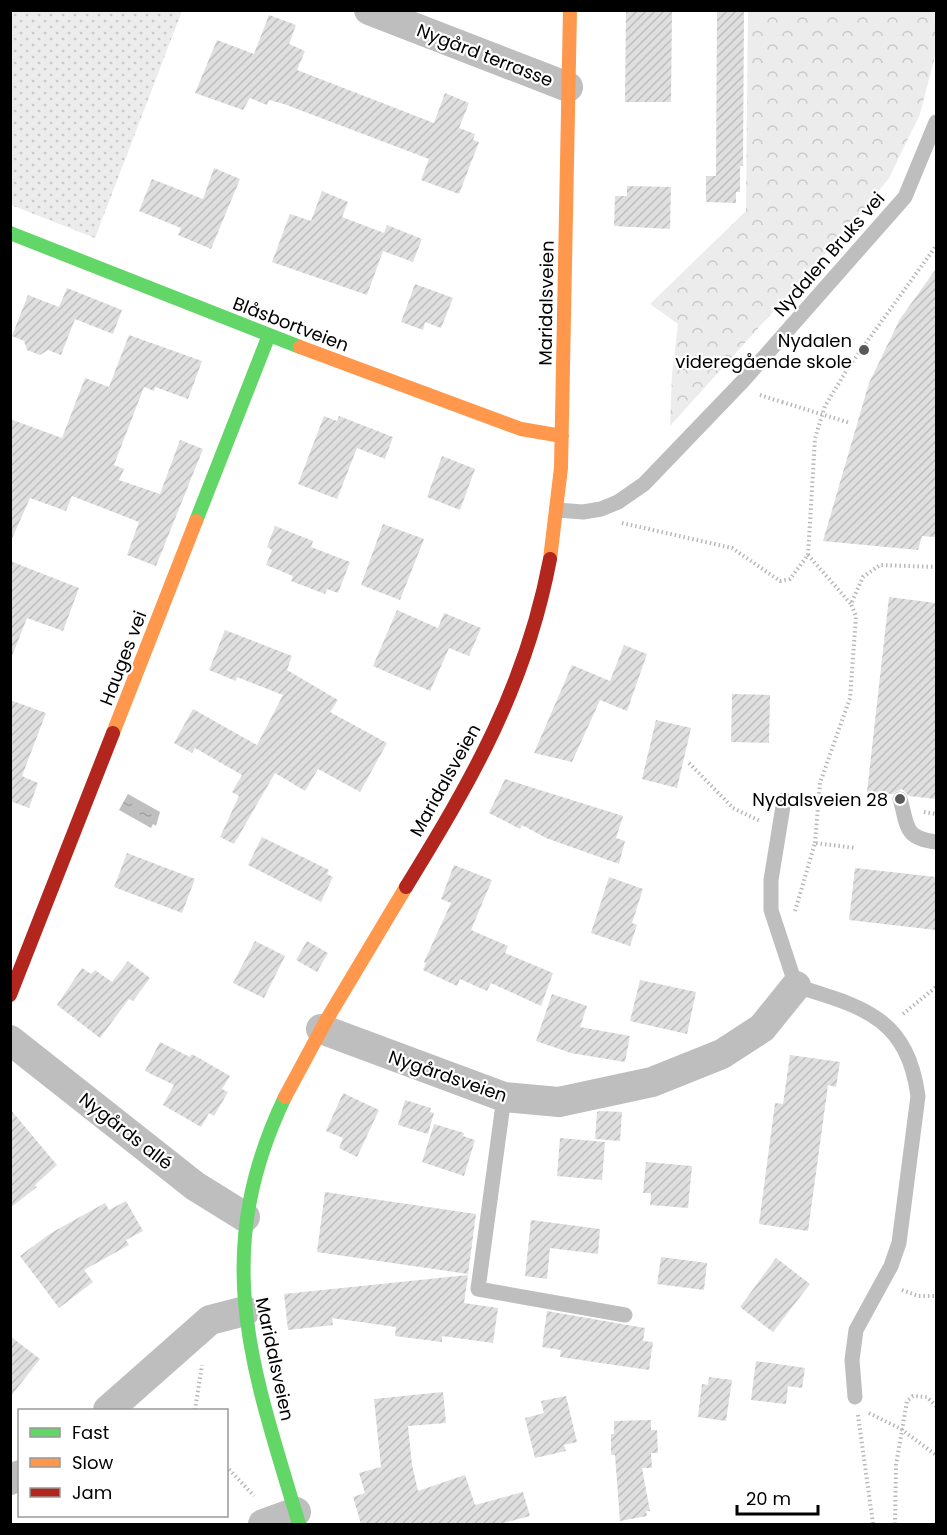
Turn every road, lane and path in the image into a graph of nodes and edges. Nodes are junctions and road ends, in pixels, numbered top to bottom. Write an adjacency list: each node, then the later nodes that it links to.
1 (369, 10): 3 (street, Nygård terrasse)
2 (570, 10): 3 (main road, Maridalsveien)
3 (568, 87): 10 (main road, Maridalsveien)
4 (936, 122): 11 (lane, Nydalen Bruks vei)
5 (10, 233): 7 (main road, Blåsbortveien)
6 (936, 246): 13 (path)
7 (269, 334): 10 (main road, Blåsbortveien); 26 (main road, Hauges vei)
8 (753, 393): 9 (path, bridge)
9 (850, 423)
10 (562, 436): 11 (main road, Maridalsveien)
11 (557, 510): 28 (main road, Maridalsveien)
12 (618, 522): 13 (path)
13 (808, 555): 15 (path)
14 (936, 567): 15 (path)
15 (851, 604): 21 (path)
16 (688, 763): 19 (path)
17 (784, 800): 19 (lane)
18 (900, 800): 20 (lane)
19 (779, 831): 23 (lane)
20 (936, 842)
21 (815, 843): 22 (path); 23 (path)
22 (856, 848)
23 (780, 936): 24 (lane)
24 (796, 986): 27 (lane); 30 (street, Nygårdsveien)
25 (936, 987): 27 (path)
26 (10, 995)
27 (888, 1026): 32 (lane)
28 (321, 1029): 30 (street, Nygårdsveien); 31 (main road, Maridalsveien)
29 (10, 1040): 31 (street, Nygårds allé)
30 (504, 1097): 35 (lane)
31 (245, 1217): 34 (main road, Maridalsveien)
32 (881, 1283): 33 (path); 36 (lane)
33 (936, 1296)
34 (244, 1311): 38 (street); 43 (main road, Maridalsveien)
35 (625, 1315)
36 (855, 1397)
37 (936, 1406): 39 (path)
38 (109, 1409)
39 (901, 1429): 40 (path); 44 (path); 45 (path)
40 (936, 1455)
41 (228, 1468): 42 (path)
42 (263, 1513): 43 (street)
43 (298, 1518)
44 (873, 1524)
45 (895, 1524)

